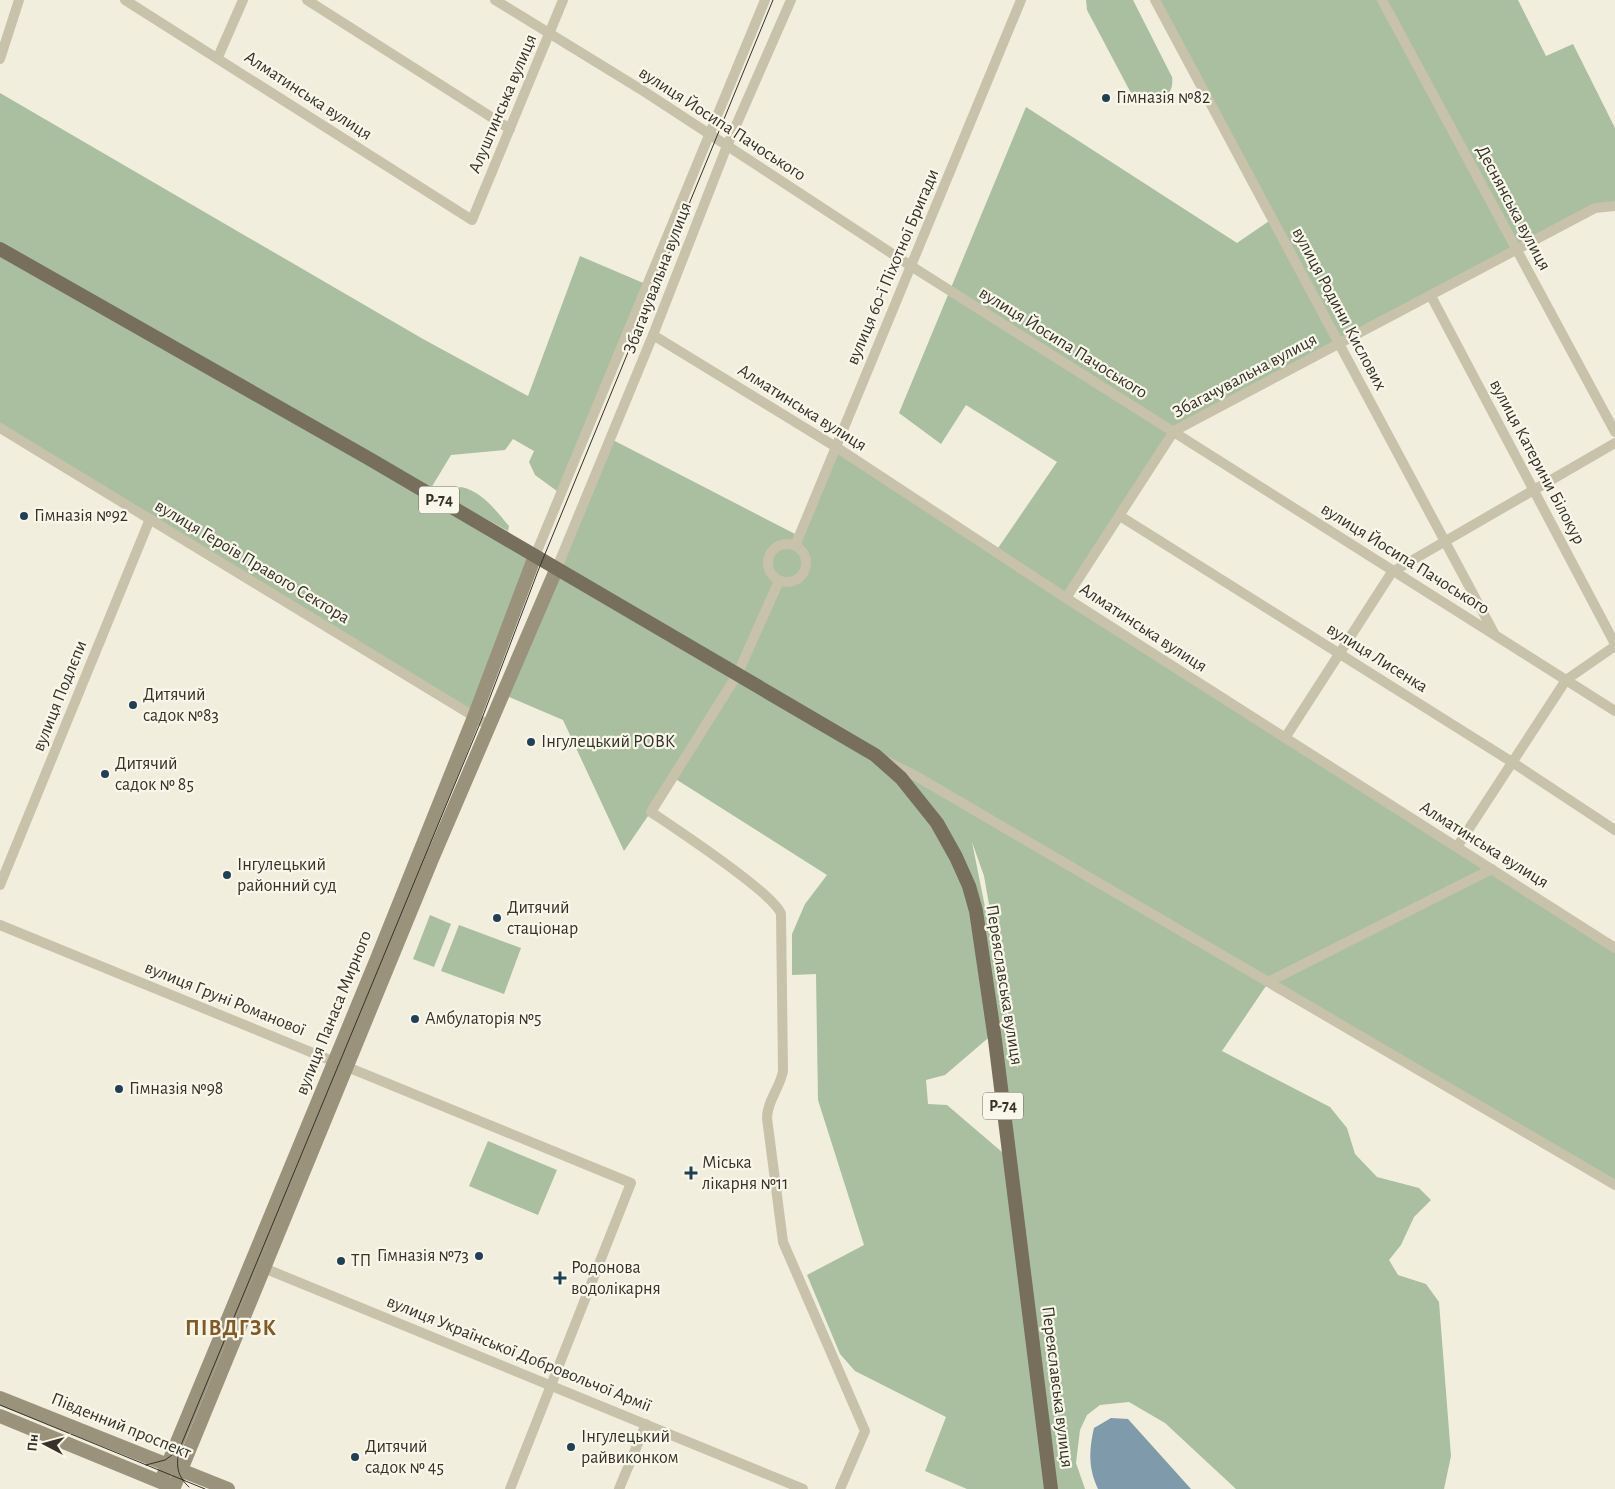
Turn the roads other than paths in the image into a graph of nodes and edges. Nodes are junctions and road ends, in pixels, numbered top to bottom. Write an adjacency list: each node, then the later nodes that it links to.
1 (19, 0): 14 (street)
2 (125, 0): 13 (street, Алматинська вулиця)
3 (243, 0): 13 (street)
4 (307, 0): 15 (street)
5 (495, 0): 12 (street, вулиця Йосипа Пачоського)
6 (563, 0): 12 (street, Алуштинська вулиця)
7 (766, 0): 16 (street, Збагачувальна вулиця)
8 (791, 0): 17 (street, Збагачувальна вулиця)
9 (1022, 0): 22 (street, вулиця 60-ї Піхотної Бригади)
10 (1155, 0): 25 (street, вулиця Родини Кислових)
11 (1382, 0): 21 (street, Деснянська вулиця)
12 (549, 35): 15 (street, Алуштинська вулиця); 16 (street, вулиця Йосипа Пачоського)
13 (218, 58): 19 (street, Алматинська вулиця)
14 (0, 59)
15 (510, 129): 19 (street, Алуштинська вулиця)
16 (710, 135): 17 (street, вулиця Йосипа Пачоського); 36 (street, Збагачувальна вулиця)
17 (727, 146): 22 (street, вулиця Йосипа Пачоського); 24 (street, Збагачувальна вулиця)
18 (1615, 206): 21 (street, Збагачувальна вулиця)
19 (472, 220)
20 (0, 249): 36 (main road, Р-74)
21 (1517, 250): 23 (street, Збагачувальна вулиця); 28 (street, Деснянська вулиця)
22 (911, 266): 27 (street, вулиця Йосипа Пачоського); 30 (street, вулиця 60-ї Піхотної Бригади)
23 (1431, 296): 25 (street, Збагачувальна вулиця); 31 (street, вулиця Катерини Білокур)
24 (653, 335): 30 (street, Алматинська вулиця); 37 (street, Збагачувальна вулиця)
25 (1339, 344): 27 (street, Збагачувальна вулиця); 34 (street, вулиця Родини Кислових)
26 (0, 428): 33 (street, вулиця Героїв Правого Сектора)
27 (1174, 432): 32 (street, Збагачувальна вулиця); 38 (street, вулиця Йосипа Пачоського)
28 (1615, 432)
29 (1615, 443): 31 (street)
30 (836, 447): 35 (street, вулиця 60-ї Піхотної Бригади); 40 (street, Алматинська вулиця)
31 (1534, 490): 34 (street); 42 (street, вулиця Катерини Білокур)
32 (1120, 516): 40 (street, Збагачувальна вулиця); 43 (street, вулиця Лисенка)
33 (150, 519): 47 (street, вулиця Героїв Правого Сектора); 55 (street, вулиця Подлєпи)
34 (1445, 540): 38 (street); 41 (street, вулиця Родини Кислових)
35 (795, 546): 39 (street); 39 (street)
36 (535, 556): 37 (main road, Р-74); 47 (main road, вулиця Панаса Мирного)
37 (556, 570): 44 (main road, Р-74); 48 (main road, вулиця Панаса Мирного)
38 (1392, 572): 41 (street, вулиця Йосипа Пачоського); 43 (street)
39 (779, 581): 44 (street)
40 (1066, 598): 49 (street, Алматинська вулиця)
41 (1494, 634): 45 (street, вулиця Йосипа Пачоського)
42 (1615, 645): 45 (street)
43 (1338, 652): 49 (street); 51 (street, вулиця Лисенка)
44 (737, 675): 50 (main road, Р-74); 76 (street)
45 (1566, 680): 46 (street, вулиця Йосипа Пачоського); 51 (street)
46 (1615, 711)
47 (474, 717): 48 (street, вулиця Героїв Правого Сектора); 59 (main road, вулиця Панаса Мирного)
48 (488, 725): 60 (main road, вулиця Панаса Мирного)
49 (1285, 738): 53 (street, Алматинська вулиця)
50 (875, 755): 58 (street); 77 (main road, Переяславська вулиця / Р-74)
51 (1512, 762): 52 (street, вулиця Лисенка); 53 (street)
52 (1615, 830)
53 (1457, 847): 54 (street, Алматинська вулиця)
54 (1492, 869): 57 (street, Алматинська вулиця); 58 (street)
55 (0, 885)
56 (0, 925): 59 (street, вулиця Груні Романової)
57 (1615, 948)
58 (1268, 982): 61 (street)
59 (334, 1062): 60 (street, вулиця Груні Романової); 62 (main road, вулиця Панаса Мирного)
60 (348, 1067): 63 (main road, вулиця Панаса Мирного); 64 (street, вулиця Груні Романової)
61 (1615, 1185)
62 (251, 1262): 63 (street, вулиця Української Добровольчої Армії); 68 (main road, вулиця Панаса Мирного)
63 (264, 1268): 64 (street, вулиця Української Добровольчої Армії); 69 (main road, вулиця Панаса Мирного)
64 (552, 1385): 67 (street, вулиця Української Добровольчої Армії); 73 (street)
65 (0, 1398): 68 (main road, Південний проспект)
66 (0, 1416): 70 (main road, Південний проспект)
67 (646, 1424): 74 (street); 75 (street, вулиця Української Добровольчої Армії)
68 (167, 1464): 69 (main road, Південний проспект); 70 (main road, вулиця Панаса Мирного)
69 (181, 1470): 71 (main road, вулиця Панаса Мирного); 72 (main road, Південний проспект)
70 (161, 1481): 71 (main road, Південний проспект)
71 (176, 1488)
72 (228, 1489)
73 (510, 1489)
74 (619, 1489)
75 (803, 1489)
76 (840, 1489)
77 (1051, 1489)

